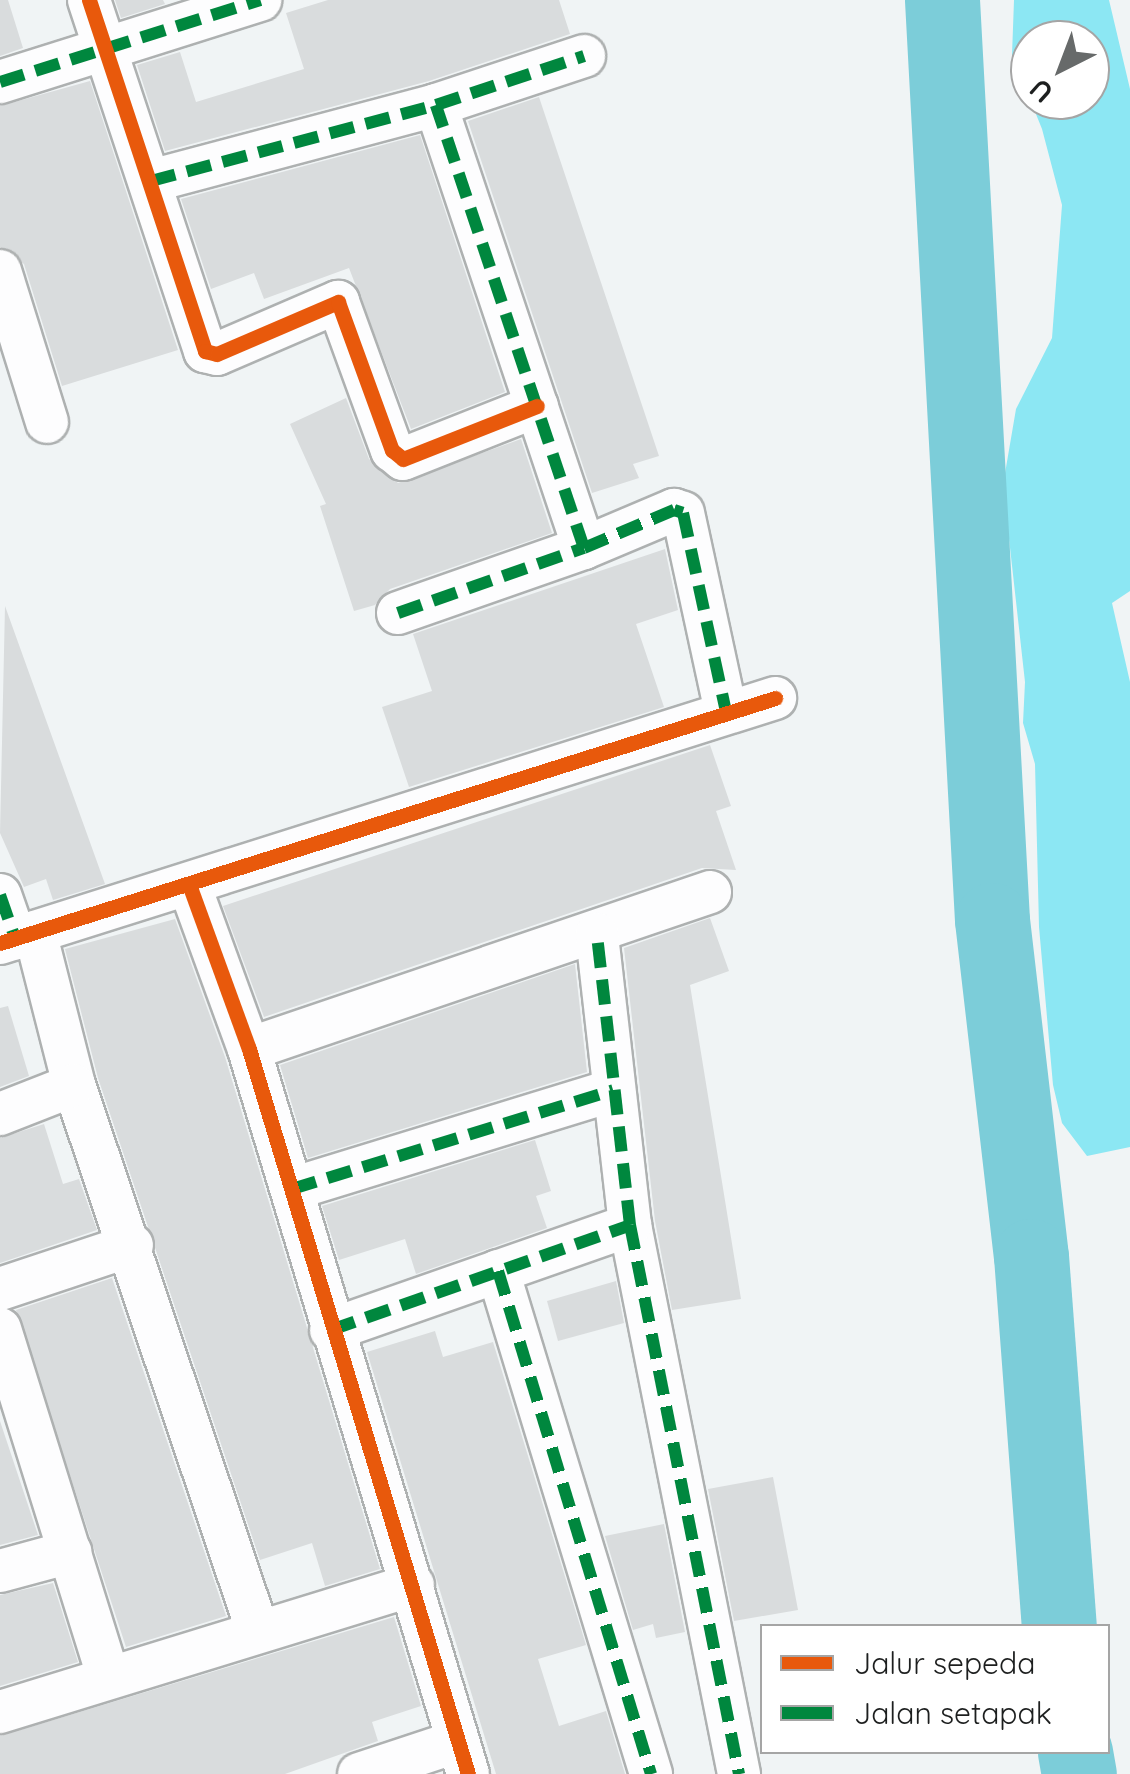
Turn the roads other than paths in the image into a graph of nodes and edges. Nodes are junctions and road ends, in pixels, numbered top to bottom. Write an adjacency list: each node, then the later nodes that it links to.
1 (89, 0): 3 (street)
2 (251, 1): 3 (street)
3 (104, 44): 5 (street); 7 (street)
4 (584, 56): 6 (street)
5 (0, 82)
6 (436, 105): 7 (street); 9 (street)
7 (151, 181): 9 (street)
8 (0, 271): 10 (street)
9 (537, 406): 11 (street)
10 (46, 422)
11 (584, 548): 12 (street); 14 (street)
12 (398, 613)
13 (775, 698): 14 (street)
14 (726, 712): 15 (street)
15 (190, 887): 19 (street); 20 (street)
16 (710, 892): 18 (street)
17 (0, 895): 19 (street)
18 (598, 934): 20 (street); 22 (street)
19 (17, 938): 21 (street)
20 (249, 1049): 24 (street)
21 (74, 1085): 23 (street); 26 (street)
22 (613, 1090): 24 (street); 25 (street)
23 (0, 1114)
24 (292, 1189): 30 (street)
25 (630, 1225): 27 (street); 40 (street)
26 (132, 1245): 28 (street); 34 (street)
27 (498, 1271): 30 (street); 39 (street)
28 (0, 1289)
29 (0, 1329): 31 (street)
30 (331, 1330): 33 (street)
31 (70, 1552): 32 (street); 35 (street)
32 (0, 1571)
33 (413, 1584): 34 (street); 37 (street)
34 (257, 1630): 35 (street)
35 (108, 1675): 36 (street)
36 (0, 1712)
37 (462, 1758): 38 (street)
38 (359, 1774)
39 (651, 1774)
40 (739, 1774)

